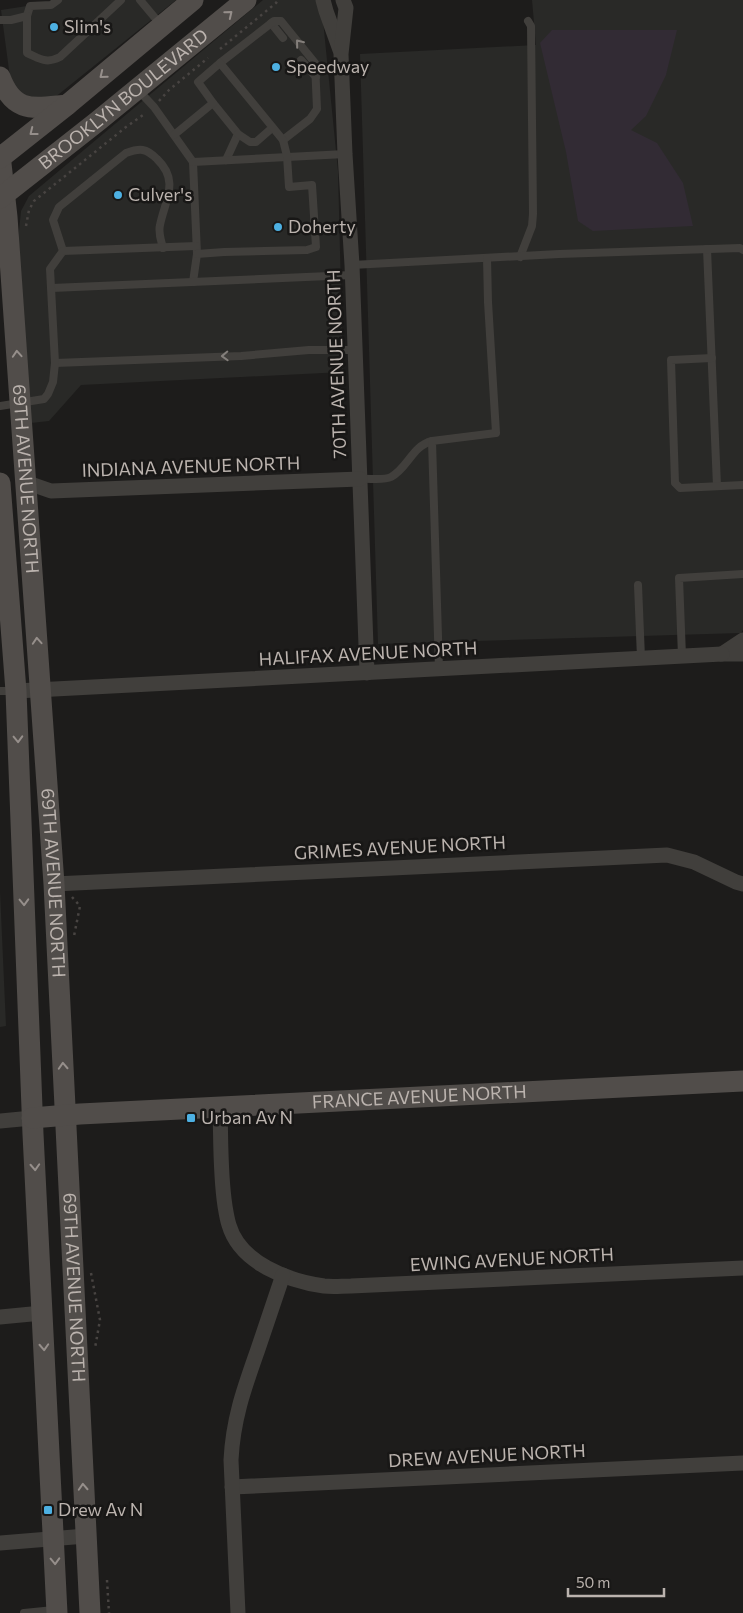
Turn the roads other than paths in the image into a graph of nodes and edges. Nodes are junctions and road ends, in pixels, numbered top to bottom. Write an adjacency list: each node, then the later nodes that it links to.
1 (58, 0): 8 (lane)
2 (121, 0): 8 (lane)
3 (140, 0): 12 (lane)
4 (193, 0): 12 (street, BROOKLYN BOULEVARD)
5 (246, 0): 19 (street, BROOKLYN BOULEVARD, one-way to 5)
6 (323, 0): 14 (street, 70TH AVENUE NORTH)
7 (344, 0): 14 (street, 70TH AVENUE NORTH)
8 (27, 16): 9 (lane)
9 (0, 20)
10 (528, 21): 37 (lane)
11 (271, 23): 13 (lane); 16 (lane); 18 (lane, one-way to 11)
12 (162, 26): 21 (street, BROOKLYN BOULEVARD, one-way to 21)
13 (283, 38)
14 (341, 54): 26 (street, 70TH AVENUE NORTH)
15 (301, 60): 18 (lane)
16 (220, 63): 20 (lane); 22 (lane)
17 (0, 77): 21 (street)
18 (316, 78): 25 (lane)
19 (138, 89): 24 (lane); 31 (street, BROOKLYN BOULEVARD)
20 (212, 99): 23 (lane); 24 (lane)
21 (66, 105): 28 (street, BROOKLYN BOULEVARD, one-way to 28)
22 (272, 128): 23 (lane); 25 (lane)
23 (239, 131): 29 (lane)
24 (174, 135): 30 (lane)
25 (283, 140): 27 (lane)
26 (345, 154): 27 (lane); 39 (street, 70TH AVENUE NORTH)
27 (287, 156): 29 (lane); 34 (lane)
28 (0, 157): 31 (street, 69TH AVENUE NORTH)
29 (226, 160): 30 (lane)
30 (193, 162): 34 (lane)
31 (2, 196): 45 (street, 69TH AVENUE NORTH, one-way to 31)
32 (163, 248): 34 (lane); 36 (lane); 36 (lane)
33 (707, 249): 35 (lane); 37 (lane); 43 (lane)
34 (196, 250): 40 (lane)
35 (743, 250)
36 (63, 251): 41 (lane)
37 (520, 257): 38 (lane)
38 (487, 258): 39 (lane); 46 (lane)
39 (352, 270): 40 (lane); 42 (street, 70TH AVENUE NORTH)
40 (193, 282): 41 (lane)
41 (52, 288): 44 (lane)
42 (355, 350): 44 (lane, one-way to 44); 47 (street, 70TH AVENUE NORTH)
43 (712, 358): 51 (lane); 51 (lane)
44 (55, 362): 45 (lane)
45 (10, 404): 48 (street, 69TH AVENUE NORTH)
46 (432, 441): 47 (lane); 60 (lane)
47 (360, 478): 48 (street, INDIANA AVENUE NORTH); 61 (street, 70TH AVENUE NORTH)
48 (26, 482): 62 (street, 69TH AVENUE NORTH, one-way to 48)
49 (0, 483): 52 (street, 69TH AVENUE NORTH)
50 (743, 485): 51 (lane)
51 (717, 486)
52 (0, 490): 63 (street, 69TH AVENUE NORTH)
53 (743, 574): 58 (lane)
54 (638, 585): 59 (lane)
55 (743, 640): 56 (street)
56 (722, 654): 57 (street, HALIFAX AVENUE NORTH); 58 (street, HALIFAX AVENUE NORTH)
57 (743, 654)
58 (682, 656): 59 (street, HALIFAX AVENUE NORTH)
59 (641, 658): 60 (street, HALIFAX AVENUE NORTH)
60 (439, 669): 61 (street, HALIFAX AVENUE NORTH)
61 (367, 673): 62 (street, HALIFAX AVENUE NORTH)
62 (41, 690): 63 (street, HALIFAX AVENUE NORTH); 64 (street, 69TH AVENUE NORTH)
63 (8, 691): 69 (street, 69TH AVENUE NORTH, one-way to 69)
64 (54, 884): 65 (street, GRIMES AVENUE NORTH); 68 (street, 69TH AVENUE NORTH, one-way to 64)
65 (743, 884)
66 (743, 1081): 67 (street, FRANCE AVENUE NORTH)
67 (220, 1107): 68 (street, FRANCE AVENUE NORTH); 72 (street, EWING AVENUE NORTH)
68 (66, 1115): 69 (street, FRANCE AVENUE NORTH); 77 (street, 69TH AVENUE NORTH, one-way to 68)
69 (32, 1118): 70 (street); 73 (street, 69TH AVENUE NORTH, one-way to 73)
70 (0, 1121)
71 (743, 1268): 72 (street, EWING AVENUE NORTH)
72 (283, 1275): 76 (street)
73 (42, 1313): 74 (street); 78 (street, 69TH AVENUE NORTH, one-way to 78)
74 (0, 1317)
75 (743, 1463): 76 (street, DREW AVENUE NORTH)
76 (232, 1487): 83 (street)
77 (86, 1536): 78 (street); 82 (street, 69TH AVENUE NORTH)
78 (54, 1537): 79 (street); 80 (street, 69TH AVENUE NORTH, one-way to 80)
79 (0, 1543)
80 (57, 1611): 81 (lane)
81 (24, 1613)
82 (90, 1613)
83 (238, 1613)

